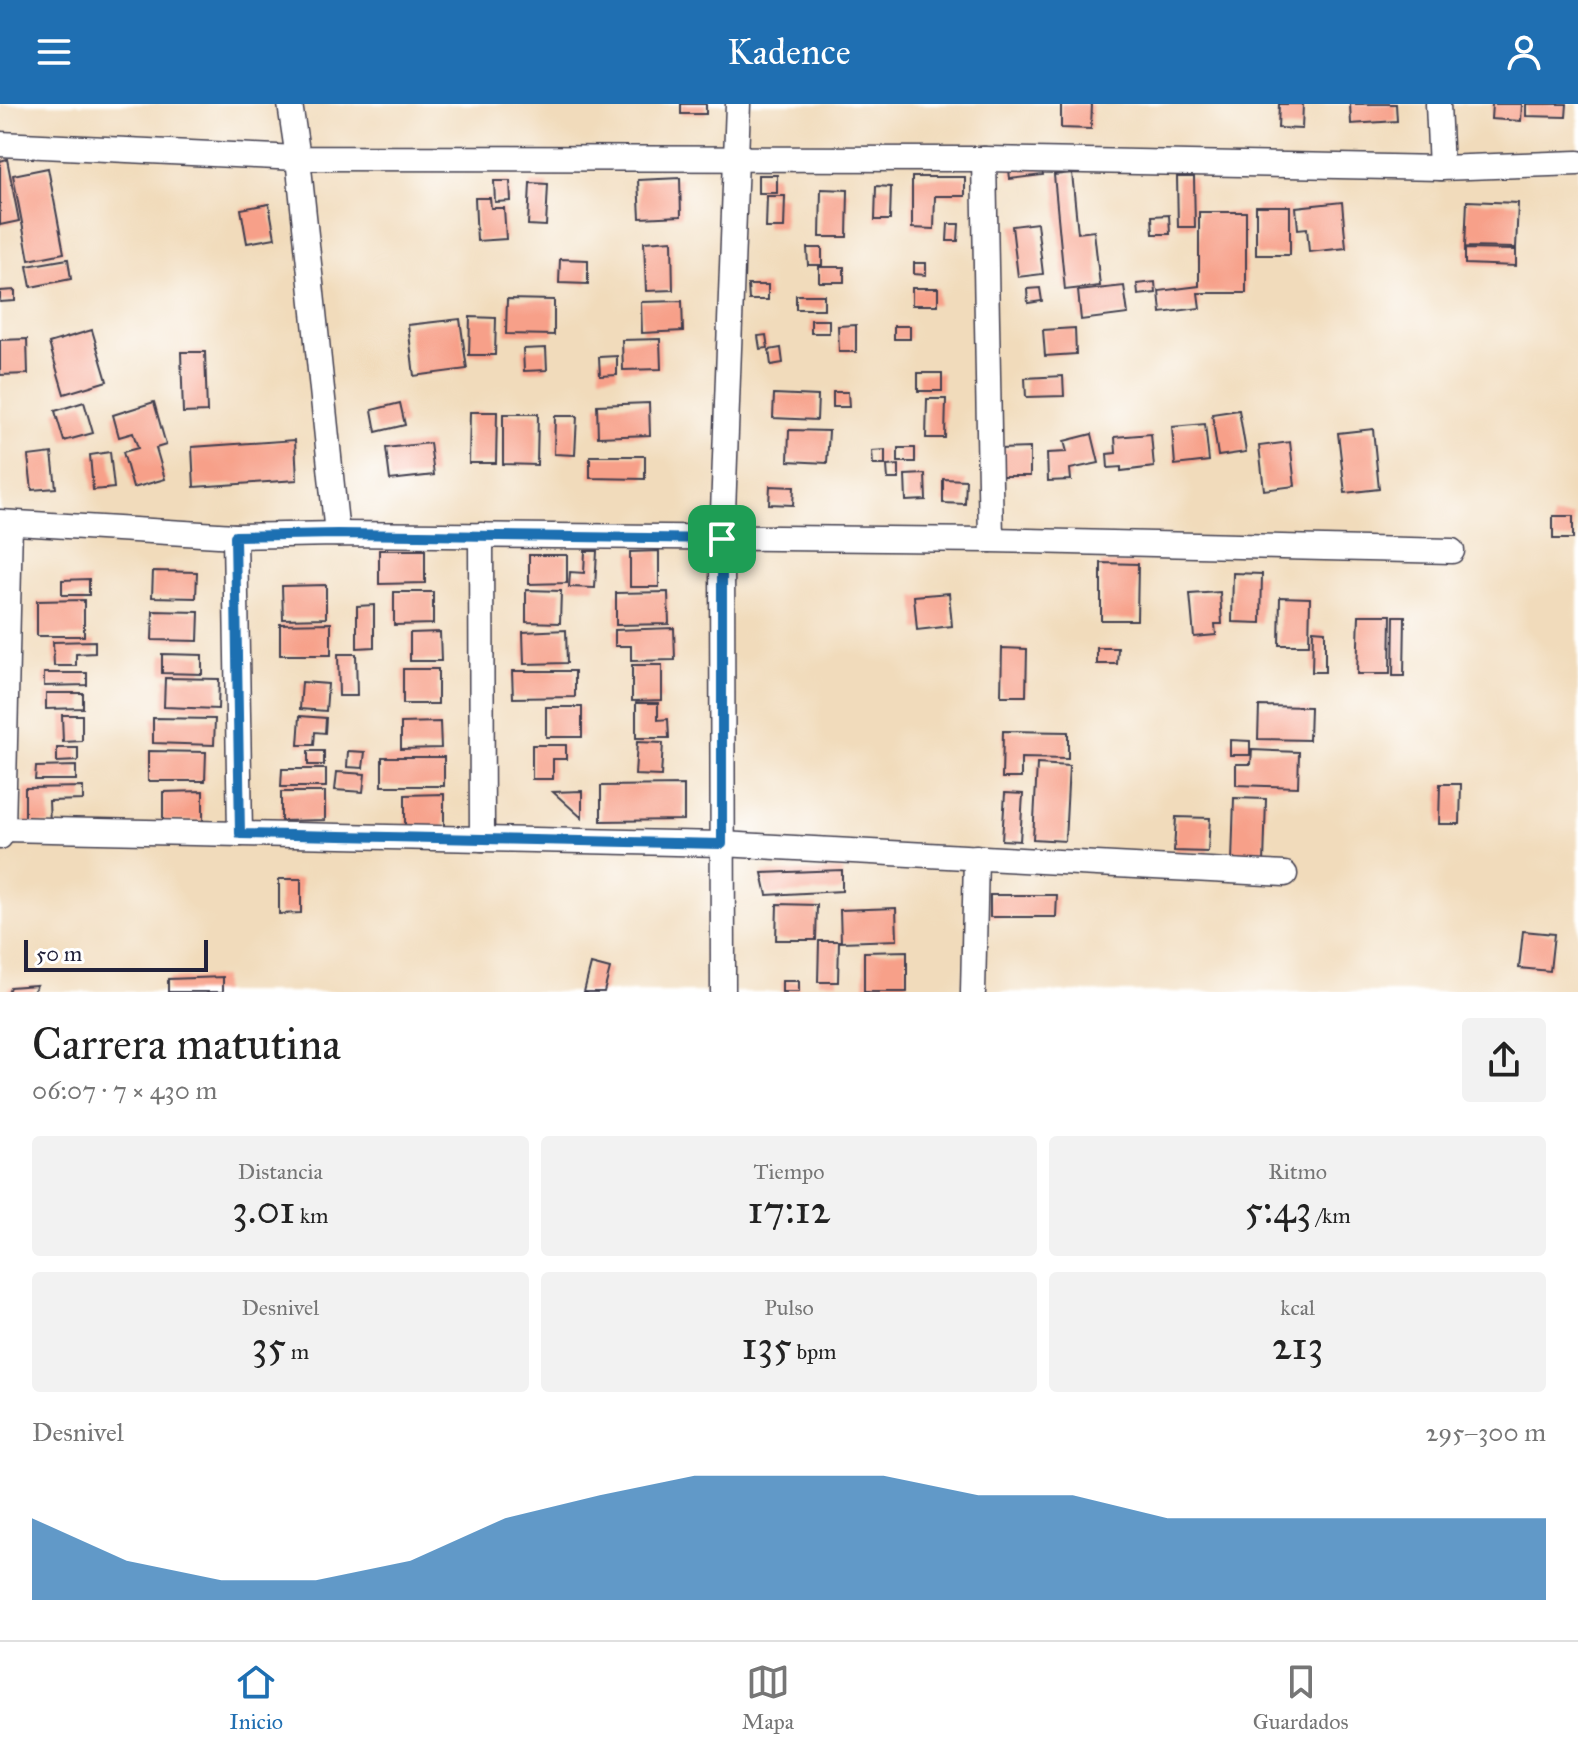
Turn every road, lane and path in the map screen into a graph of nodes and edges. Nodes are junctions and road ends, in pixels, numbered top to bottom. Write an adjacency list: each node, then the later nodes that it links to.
1 (290, 104): 5 (street)
2 (738, 104): 6 (street)
3 (1438, 104): 9 (street)
4 (0, 144): 5 (street)
5 (298, 158): 6 (street); 11 (street)
6 (737, 158): 7 (street); 14 (street)
7 (984, 159): 9 (street); 15 (street)
8 (1578, 163): 9 (street)
9 (1441, 168)
10 (5, 523): 13 (street); 17 (street)
11 (337, 534): 12 (street); 13 (street)
12 (481, 535): 14 (street); 19 (street)
13 (235, 536): 18 (street)
14 (722, 539): 15 (street); 20 (street)
15 (991, 540): 16 (street)
16 (1452, 551)
17 (2, 833): 18 (street)
18 (240, 834): 19 (street)
19 (482, 839): 20 (street)
20 (722, 844): 21 (street); 23 (street)
21 (976, 857): 22 (street); 24 (street)
22 (1285, 874)
23 (723, 992)
24 (973, 992)

